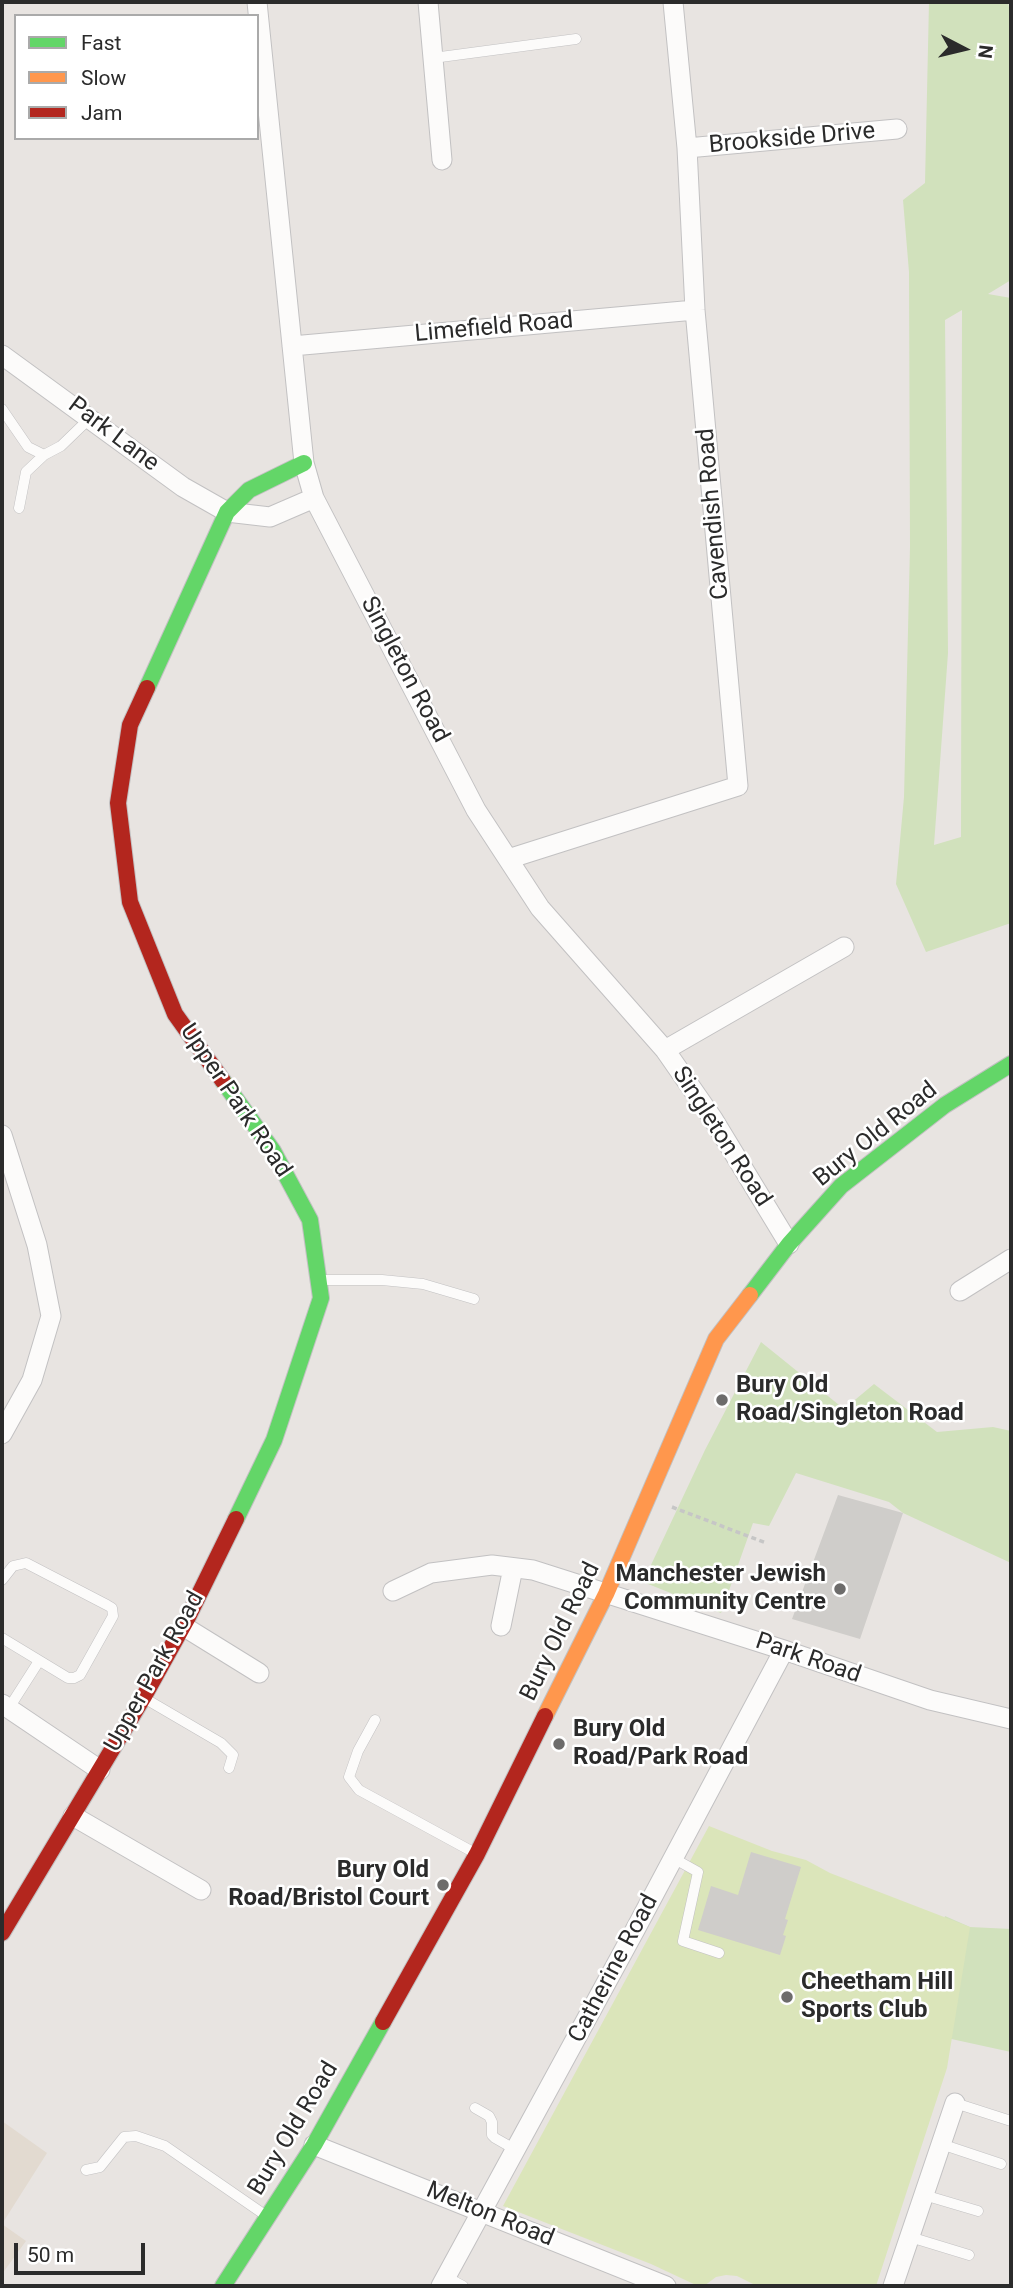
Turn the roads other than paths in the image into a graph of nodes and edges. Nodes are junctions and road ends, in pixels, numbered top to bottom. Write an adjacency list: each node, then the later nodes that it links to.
1 (428, 2): 5 (street)
2 (673, 2): 7 (street, Cavendish Road)
3 (259, 22): 10 (street, Singleton Road)
4 (576, 39): 5 (lane)
5 (433, 58): 8 (street)
6 (897, 129): 7 (street, Brookside Drive)
7 (687, 148): 9 (street, Cavendish Road)
8 (442, 160)
9 (695, 310): 10 (street, Limefield Road); 19 (street, Cavendish Road)
10 (292, 345): 15 (street, Singleton Road)
11 (2, 355): 13 (street, Park Lane)
12 (2, 409): 14 (lane)
13 (90, 417): 14 (lane); 18 (street, Park Lane)
14 (44, 455): 17 (lane)
15 (304, 463): 16 (street, Singleton Road); 18 (street, Upper Park Road)
16 (314, 498): 18 (street); 19 (street, Singleton Road)
17 (19, 508)
18 (227, 512): 26 (street, Upper Park Road)
19 (508, 859): 21 (street, Singleton Road)
20 (844, 947): 21 (street)
21 (665, 1050): 24 (street, Singleton Road)
22 (1011, 1064): 24 (street, Bury Old Road)
23 (2, 1135): 29 (street)
24 (789, 1244): 33 (street, Bury Old Road)
25 (1011, 1258): 27 (street)
26 (319, 1279): 28 (lane); 34 (street, Upper Park Road)
27 (960, 1291)
28 (474, 1299)
29 (2, 1434)
30 (513, 1568): 32 (street, Park Road); 33 (street, Park Road); 35 (street)
31 (2, 1580): 38 (lane)
32 (393, 1591)
33 (606, 1594): 37 (street, Park Road); 47 (street, Bury Old Road)
34 (183, 1626): 39 (street); 40 (street, Upper Park Road)
35 (501, 1626)
36 (2, 1638): 38 (lane)
37 (784, 1650): 42 (street, Park Road); 48 (street, Catherine Road)
38 (39, 1661): 41 (lane)
39 (259, 1673)
40 (143, 1698): 44 (lane); 45 (street, Upper Park Road)
41 (5, 1706): 45 (street)
42 (1011, 1719)
43 (375, 1720): 47 (lane)
44 (229, 1768)
45 (100, 1770): 46 (street, Upper Park Road)
46 (73, 1816): 49 (street); 50 (street, Upper Park Road)
47 (477, 1854): 56 (street, Bury Old Road)
48 (673, 1858): 51 (lane); 57 (street, Catherine Road)
49 (201, 1890)
50 (2, 1933)
51 (719, 1953)
52 (954, 2103): 54 (lane); 55 (street)
53 (475, 2108): 57 (lane)
54 (1011, 2121)
55 (941, 2144): 58 (lane); 60 (street)
56 (314, 2145): 62 (street, Melton Road); 63 (street, Bury Old Road)
57 (516, 2150): 62 (street, Catherine Road)
58 (1002, 2164)
59 (86, 2170): 63 (lane)
60 (924, 2195): 61 (lane); 64 (street)
61 (978, 2211)
62 (482, 2213): 66 (street, Melton Road); 67 (street, Catherine Road)
63 (268, 2217): 68 (street, Bury Old Road)
64 (910, 2237): 65 (lane); 70 (street)
65 (969, 2255)
66 (646, 2282): 69 (street, Melton Road)
67 (450, 2283)
68 (223, 2286)
69 (666, 2286)
70 (892, 2286)

